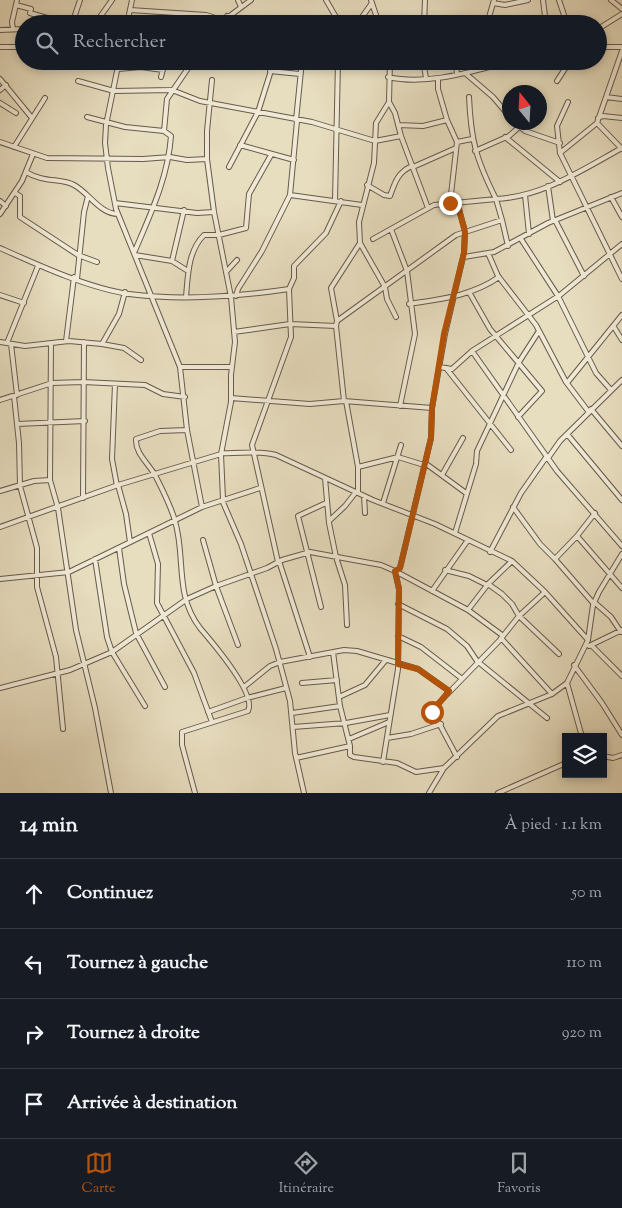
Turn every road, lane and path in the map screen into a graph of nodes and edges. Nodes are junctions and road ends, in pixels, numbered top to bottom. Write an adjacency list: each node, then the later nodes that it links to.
1 (80, 0): 20 (street)
2 (112, 0): 21 (street)
3 (132, 0): 17 (street)
4 (238, 0): 15 (street)
5 (252, 0): 15 (street)
6 (326, 0): 25 (street)
7 (425, 0): 28 (street)
8 (528, 0): 14 (street)
9 (543, 0): 30 (street)
10 (559, 0): 31 (street)
11 (611, 0): 16 (street)
12 (17, 2): 19 (street); 33 (street)
13 (371, 2): 26 (street); 27 (street)
14 (494, 2): 29 (street)
15 (241, 7): 24 (street)
16 (622, 9)
17 (130, 10): 22 (street); 23 (street)
18 (622, 14): 32 (street)
19 (38, 15)
20 (75, 15)
21 (101, 15)
22 (129, 15)
23 (206, 15)
24 (229, 15)
25 (335, 15)
26 (363, 15)
27 (376, 15)
28 (424, 15)
29 (490, 15)
30 (545, 15)
31 (564, 15)
32 (607, 23)
33 (13, 29): 34 (street)
34 (0, 30)
35 (15, 47): 38 (street)
36 (607, 47): 37 (street)
37 (622, 47)
38 (0, 48)
39 (622, 51): 40 (street)
40 (620, 62): 69 (street)
41 (118, 70): 66 (street)
42 (163, 70): 56 (street)
43 (186, 70): 65 (street)
44 (270, 70): 53 (street); 77 (street)
45 (301, 70): 53 (street)
46 (338, 70): 88 (street)
47 (389, 70): 55 (street)
48 (425, 70): 57 (street)
49 (457, 70): 54 (street)
50 (477, 70): 52 (street)
51 (564, 70): 62 (street)
52 (465, 73): 54 (street); 76 (street)
53 (300, 74): 84 (street)
54 (457, 74): 58 (street)
55 (388, 77): 57 (street); 73 (street)
56 (162, 78)
57 (426, 78): 58 (street)
58 (438, 78): 83 (street)
59 (0, 79): 63 (street)
60 (212, 80): 72 (street)
61 (78, 81): 66 (street)
62 (557, 81)
63 (6, 84): 64 (street); 80 (street)
64 (1, 90): 67 (street)
65 (172, 90): 66 (street); 72 (street); 91 (street)
66 (114, 91): 85 (street)
67 (0, 96)
68 (469, 97): 94 (street)
69 (606, 97): 71 (street); 81 (street)
70 (45, 98): 80 (street)
71 (622, 99)
72 (209, 102): 77 (street); 110 (street)
73 (389, 102): 87 (street); 95 (street)
74 (568, 102): 98 (street)
75 (0, 103): 78 (street)
76 (502, 108)
77 (258, 112): 84 (street); 99 (street)
78 (16, 113)
79 (87, 117): 85 (street)
80 (32, 118): 100 (street)
81 (598, 118): 82 (street); 86 (street)
82 (622, 118)
83 (446, 120): 87 (street); 96 (street)
84 (296, 121): 88 (street); 111 (street)
85 (108, 122): 91 (street); 109 (street)
86 (597, 123): 102 (street); 105 (street)
87 (398, 125): 92 (street)
88 (336, 130): 95 (street); 127 (street)
89 (515, 130): 93 (street)
90 (523, 130): 98 (street)
91 (164, 131): 108 (street)
92 (401, 136): 95 (street); 113 (street)
93 (506, 137): 104 (street); 116 (street)
94 (472, 139): 96 (street); 104 (street)
95 (376, 140): 117 (street)
96 (457, 142): 101 (street)
97 (1, 143): 100 (street); 103 (street)
98 (560, 143): 105 (street)
99 (240, 145): 107 (street); 112 (street)
100 (14, 147): 106 (street)
101 (456, 148): 113 (street); 131 (street)
102 (622, 149): 115 (street)
103 (0, 150)
104 (475, 151): 125 (street)
105 (560, 153): 115 (street)
106 (33, 154): 109 (street); 114 (street)
107 (271, 155): 111 (street); 147 (street)
108 (170, 157): 109 (street); 110 (street); 134 (street)
109 (108, 159): 130 (street)
110 (207, 159): 138 (street)
111 (294, 160): 122 (street)
112 (229, 167)
113 (413, 167): 117 (street); 136 (street)
114 (26, 172): 119 (street); 123 (street)
115 (570, 178): 116 (street); 135 (street)
116 (560, 182): 118 (street)
117 (367, 185): 132 (street)
118 (548, 186): 121 (street); 143 (street)
119 (15, 193): 133 (street); 156 (street)
120 (622, 193): 124 (street)
121 (525, 194): 125 (street); 146 (street)
122 (290, 195): 127 (street); 177 (street)
123 (88, 196): 140 (street); 156 (street)
124 (611, 197): 135 (street); 141 (street)
125 (496, 199): 129 (street); 142 (street)
126 (0, 201): 133 (street)
127 (335, 201): 128 (street)
128 (341, 201): 132 (street); 171 (street)
129 (457, 202): 131 (street); 145 (street)
130 (115, 203): 134 (street); 140 (street)
131 (450, 203): 136 (street)
132 (362, 205): 150 (street)
133 (6, 206): 139 (street)
134 (154, 206): 137 (street); 155 (street)
135 (587, 206): 143 (street); 157 (street)
136 (428, 208): 144 (street)
137 (184, 210): 138 (street); 160 (street)
138 (214, 212): 147 (street)
139 (0, 214)
140 (118, 214): 155 (street)
141 (622, 217)
142 (502, 220): 145 (street); 152 (street)
143 (554, 220): 146 (street); 166 (street)
144 (391, 229): 149 (street); 164 (street)
145 (465, 232): 158 (street); 164 (street)
146 (529, 234): 148 (street)
147 (219, 235): 163 (street); 165 (street)
148 (521, 239): 152 (street); 179 (street)
149 (373, 240)
150 (360, 243): 170 (street); 187 (street)
151 (622, 244): 157 (street)
152 (508, 246): 154 (street)
153 (0, 248): 162 (street)
154 (488, 253): 158 (street); 168 (street)
155 (134, 254): 160 (street); 175 (street)
156 (78, 255): 161 (street); 167 (street)
157 (609, 256): 166 (street); 169 (street)
158 (464, 257): 178 (street)
159 (237, 260): 165 (street)
160 (172, 261): 163 (street)
161 (97, 262)
162 (38, 266): 167 (street); 181 (street)
163 (188, 271): 180 (street)
164 (407, 271): 170 (street); 182 (street)
165 (226, 272): 176 (street)
166 (584, 276): 179 (street)
167 (75, 278): 172 (street); 193 (street)
168 (499, 278): 173 (street); 183 (street)
169 (622, 280)
170 (385, 287): 185 (street); 187 (street)
171 (289, 289): 177 (street); 186 (street)
172 (124, 292): 175 (street); 198 (street)
173 (469, 292): 178 (street); 191 (street)
174 (0, 294): 181 (street)
175 (152, 295): 180 (street); 203 (street)
176 (231, 296): 177 (street); 180 (street); 190 (street)
177 (236, 296)
178 (454, 296): 182 (street); 205 (street)
179 (558, 296): 183 (street); 200 (street)
180 (186, 297)
181 (24, 303): 197 (street)
182 (410, 304): 220 (street)
183 (529, 314): 189 (street); 191 (street)
184 (622, 315): 188 (street)
185 (396, 317)
186 (290, 324): 187 (street); 190 (street); 218 (street)
187 (337, 324): 219 (street)
188 (614, 327): 192 (street); 200 (street)
189 (539, 331): 202 (street); 210 (street)
190 (234, 332): 204 (street)
191 (496, 335): 199 (street); 202 (street)
192 (622, 340)
193 (66, 341): 195 (street); 196 (street)
194 (0, 342): 197 (street)
195 (51, 342): 197 (street); 209 (street)
196 (84, 342): 198 (street); 208 (street)
197 (9, 344): 214 (street)
198 (102, 344): 201 (street)
199 (472, 351): 206 (street); 213 (street)
200 (588, 358): 210 (street); 212 (street)
201 (141, 360)
202 (519, 362): 213 (street); 223 (street)
203 (180, 367): 204 (street); 215 (street)
204 (232, 367): 216 (street)
205 (439, 367): 206 (street); 221 (street)
206 (446, 368): 227 (street)
207 (622, 380): 212 (street)
208 (83, 382): 209 (street); 211 (street); 224 (street)
209 (52, 383): 214 (street); 225 (street)
210 (567, 383): 222 (street)
211 (115, 384): 215 (street); 245 (street)
212 (612, 390): 222 (street)
213 (504, 394): 223 (street); 227 (street)
214 (16, 395): 217 (street); 226 (street)
215 (185, 397): 228 (street)
216 (231, 398): 218 (street); 235 (street)
217 (0, 400)
218 (267, 400): 219 (street); 234 (street)
219 (345, 401): 220 (street); 240 (street)
220 (400, 406): 221 (street)
221 (432, 408): 239 (street)
222 (589, 410): 229 (street); 232 (street)
223 (518, 417): 237 (street)
224 (85, 421): 225 (street); 252 (street)
225 (52, 422): 226 (street); 244 (street)
226 (17, 424): 246 (street)
227 (489, 425): 233 (street); 250 (street)
228 (187, 430): 238 (street); 241 (street)
229 (567, 434): 237 (street); 254 (street)
230 (463, 438): 242 (street)
231 (401, 445): 236 (street)
232 (622, 445)
233 (511, 450)
234 (252, 451): 235 (street); 243 (street); 247 (street)
235 (221, 453): 238 (street); 253 (street)
236 (398, 457): 239 (street); 240 (street); 256 (street)
237 (548, 457): 258 (street); 261 (street)
238 (194, 463): 241 (street); 257 (street)
239 (424, 464): 242 (street); 262 (street)
240 (358, 467): 249 (street)
241 (154, 474): 245 (street); 264 (street)
242 (442, 475): 250 (street)
243 (325, 478): 249 (street); 255 (street)
244 (50, 480): 246 (street); 259 (street)
245 (118, 485): 252 (street); 272 (street)
246 (20, 486): 248 (street); 263 (street)
247 (260, 488): 253 (street); 282 (street)
248 (0, 491)
249 (357, 492): 251 (street); 265 (street)
250 (466, 493): 267 (street)
251 (364, 496): 256 (street); 260 (street)
252 (83, 498): 259 (street)
253 (222, 500): 257 (street); 286 (street)
254 (622, 500)
255 (326, 503): 265 (street); 275 (street)
256 (384, 503): 262 (street)
257 (202, 507): 264 (street)
258 (513, 507): 276 (street); 280 (street)
259 (58, 508): 263 (street); 285 (street)
260 (365, 513)
261 (594, 513): 269 (street); 273 (street)
262 (413, 514): 267 (street); 284 (street)
263 (28, 517): 266 (street); 288 (street)
264 (175, 521): 268 (street); 295 (street)
265 (329, 521): 278 (street)
266 (0, 527)
267 (455, 533): 271 (street)
268 (149, 534): 272 (street); 300 (street)
269 (577, 536): 280 (street); 287 (street)
270 (203, 540): 291 (street)
271 (468, 540): 276 (street); 283 (street)
272 (130, 542): 274 (street)
273 (622, 546)
274 (119, 548): 279 (street); 304 (street)
275 (308, 552): 278 (street); 282 (street); 298 (street)
276 (490, 552): 281 (street)
277 (622, 554): 287 (street)
278 (336, 557): 284 (street); 302 (street)
279 (95, 559): 285 (street); 311 (street)
280 (555, 559): 296 (street)
281 (512, 561): 290 (street); 294 (street)
282 (278, 562): 286 (street); 314 (street)
283 (445, 570): 290 (street); 293 (street)
284 (395, 571): 293 (street); 297 (street)
285 (69, 572): 288 (street); 319 (street)
286 (250, 574): 291 (street); 317 (street)
287 (609, 575): 292 (street); 296 (street)
288 (36, 576): 289 (street); 321 (street)
289 (0, 579)
290 (487, 585): 299 (street); 301 (street)
291 (216, 586): 295 (street); 308 (street)
292 (622, 588)
293 (432, 591): 299 (street)
294 (545, 592): 301 (street); 307 (street)
295 (185, 601): 300 (street); 328 (street)
296 (594, 603): 303 (street); 307 (street)
297 (398, 604): 305 (street); 316 (street)
298 (321, 607)
299 (468, 610): 306 (street)
300 (164, 615): 304 (street); 338 (street)
301 (518, 616): 306 (street); 313 (street)
302 (347, 625)
303 (621, 631): 309 (street)
304 (136, 633): 311 (street); 327 (street)
305 (398, 636): 318 (street); 323 (street)
306 (501, 637): 316 (street); 332 (street)
307 (588, 640): 310 (street)
308 (238, 645)
309 (591, 645): 310 (street); 322 (street)
310 (584, 648): 320 (street)
311 (112, 652): 319 (street); 336 (street)
312 (333, 652): 314 (street); 315 (street); 324 (street)
313 (559, 654)
314 (310, 657): 317 (street)
315 (385, 660): 318 (street); 333 (street)
316 (477, 661): 323 (street); 335 (street)
317 (280, 662): 328 (street); 330 (street)
318 (398, 664): 331 (street); 340 (street)
319 (84, 665): 321 (street); 360 (street)
320 (574, 665): 326 (street); 349 (street)
321 (57, 674): 329 (street); 347 (street)
322 (622, 676)
323 (461, 678): 331 (street)
324 (337, 680): 325 (street); 333 (street)
325 (302, 683)
326 (567, 683): 332 (street); 348 (street)
327 (165, 687)
328 (244, 687): 334 (street)
329 (0, 688)
330 (286, 688): 334 (street); 339 (street)
331 (449, 691): 345 (street)
332 (552, 694): 335 (street)
333 (339, 697): 337 (street)
334 (247, 698): 338 (street); 342 (street)
335 (528, 704): 341 (street); 355 (street)
336 (145, 706)
337 (340, 706): 339 (street); 344 (street)
338 (208, 712): 342 (street)
339 (292, 713): 346 (street)
340 (390, 715): 343 (street); 344 (street)
341 (547, 718)
342 (212, 722): 361 (street)
343 (389, 722): 350 (street); 351 (street)
344 (346, 723): 346 (street); 351 (street)
345 (441, 724): 350 (street); 355 (street)
346 (293, 727): 356 (street)
347 (64, 729)
348 (581, 733)
349 (622, 735)
350 (387, 738): 357 (street)
351 (349, 739): 352 (street)
352 (350, 746): 356 (street); 357 (street)
353 (607, 756): 354 (street)
354 (622, 756)
355 (457, 757): 359 (street)
356 (296, 758): 362 (street)
357 (383, 762): 359 (street)
358 (562, 765): 364 (street)
359 (444, 768): 363 (street)
360 (111, 793)
361 (195, 793)
362 (304, 793)
363 (429, 793)
364 (498, 793)

